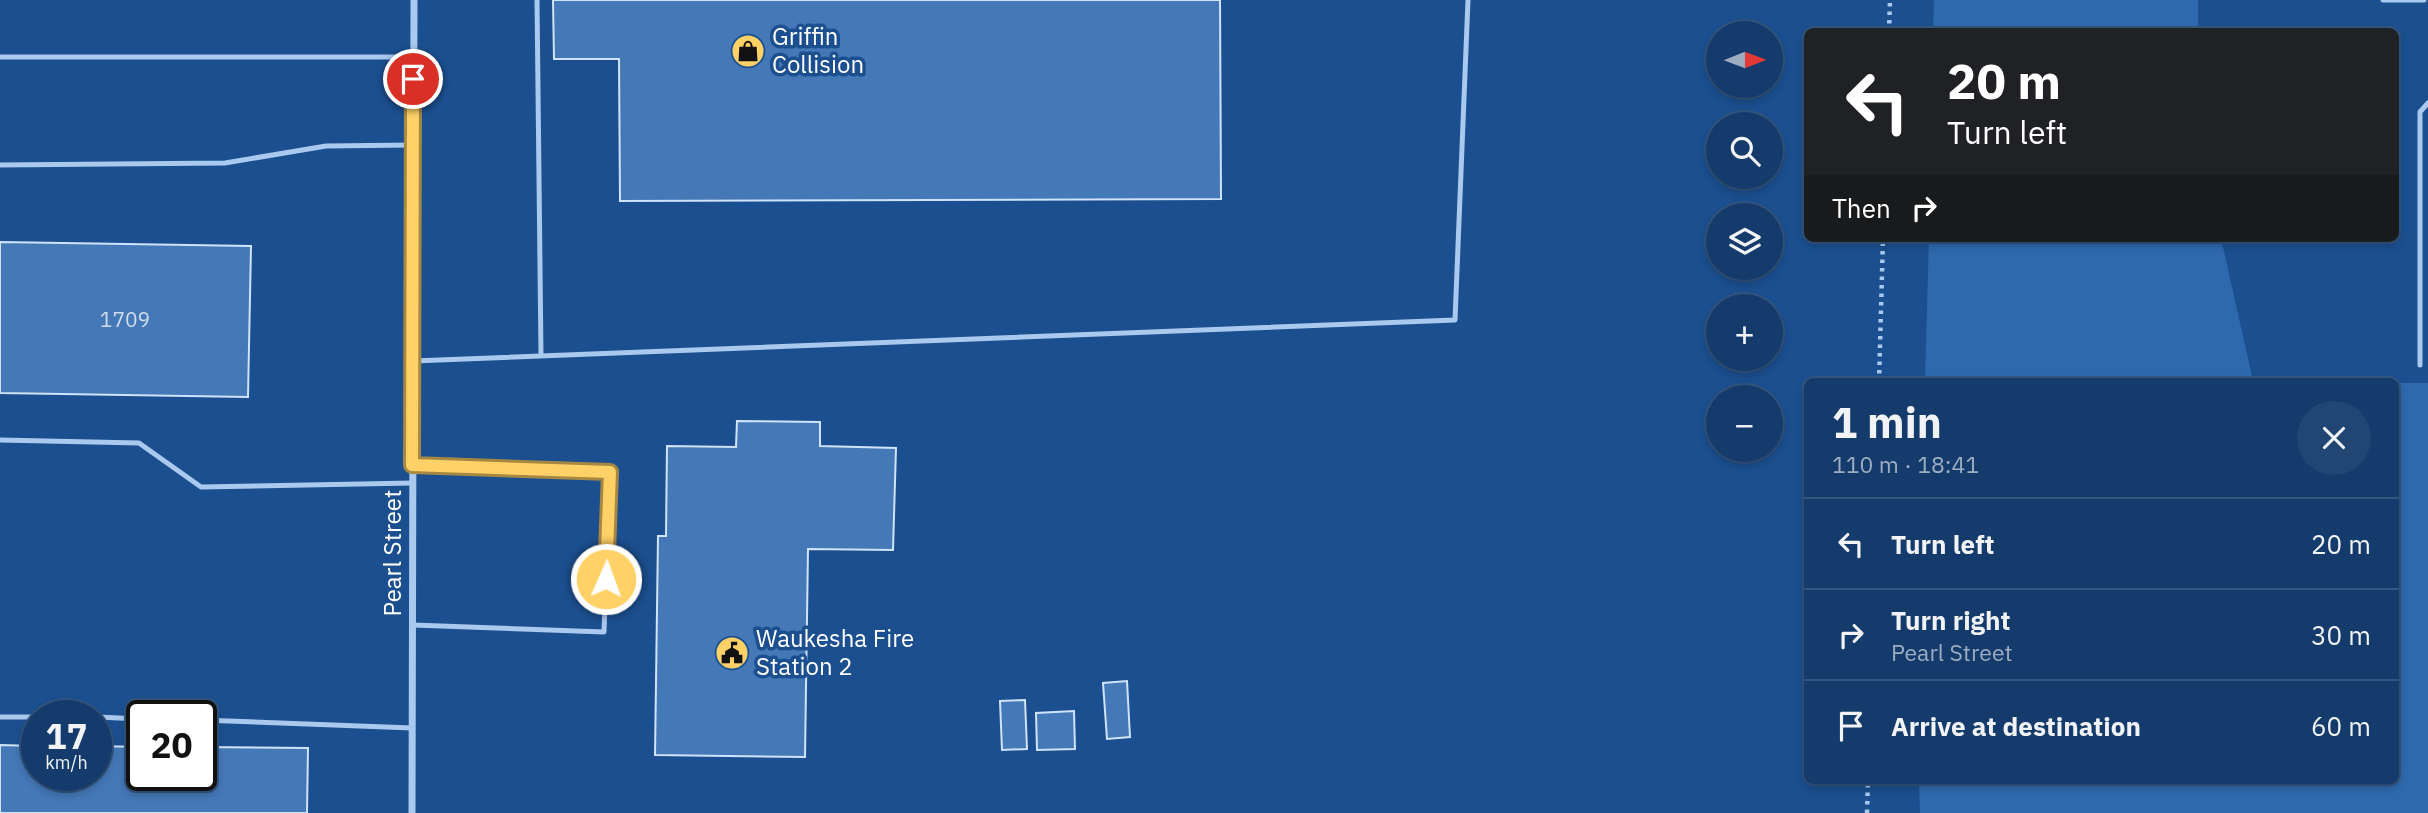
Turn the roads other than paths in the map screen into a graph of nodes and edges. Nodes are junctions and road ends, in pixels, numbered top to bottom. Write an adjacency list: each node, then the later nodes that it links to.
1 (414, 0): 7 (street, Pearl Street)
2 (537, 0): 11 (lane)
3 (1468, 0): 11 (lane)
4 (2383, 0): 5 (lane)
5 (2424, 0)
6 (0, 57): 7 (lane)
7 (413, 57): 9 (street, Pearl Street)
8 (2428, 103): 13 (lane)
9 (413, 145): 10 (lane); 12 (street, Pearl Street)
10 (0, 165)
11 (541, 355): 12 (lane)
12 (413, 361): 15 (street, Pearl Street)
13 (2420, 365)
14 (0, 440): 16 (lane)
15 (412, 465): 16 (street, Pearl Street); 17 (lane)
16 (413, 483): 17 (street, Pearl Street)
17 (412, 625): 21 (street, Pearl Street)
18 (0, 717): 19 (lane)
19 (21, 717)
20 (217, 721): 21 (lane)
21 (412, 728): 22 (street, Pearl Street)
22 (412, 813)

